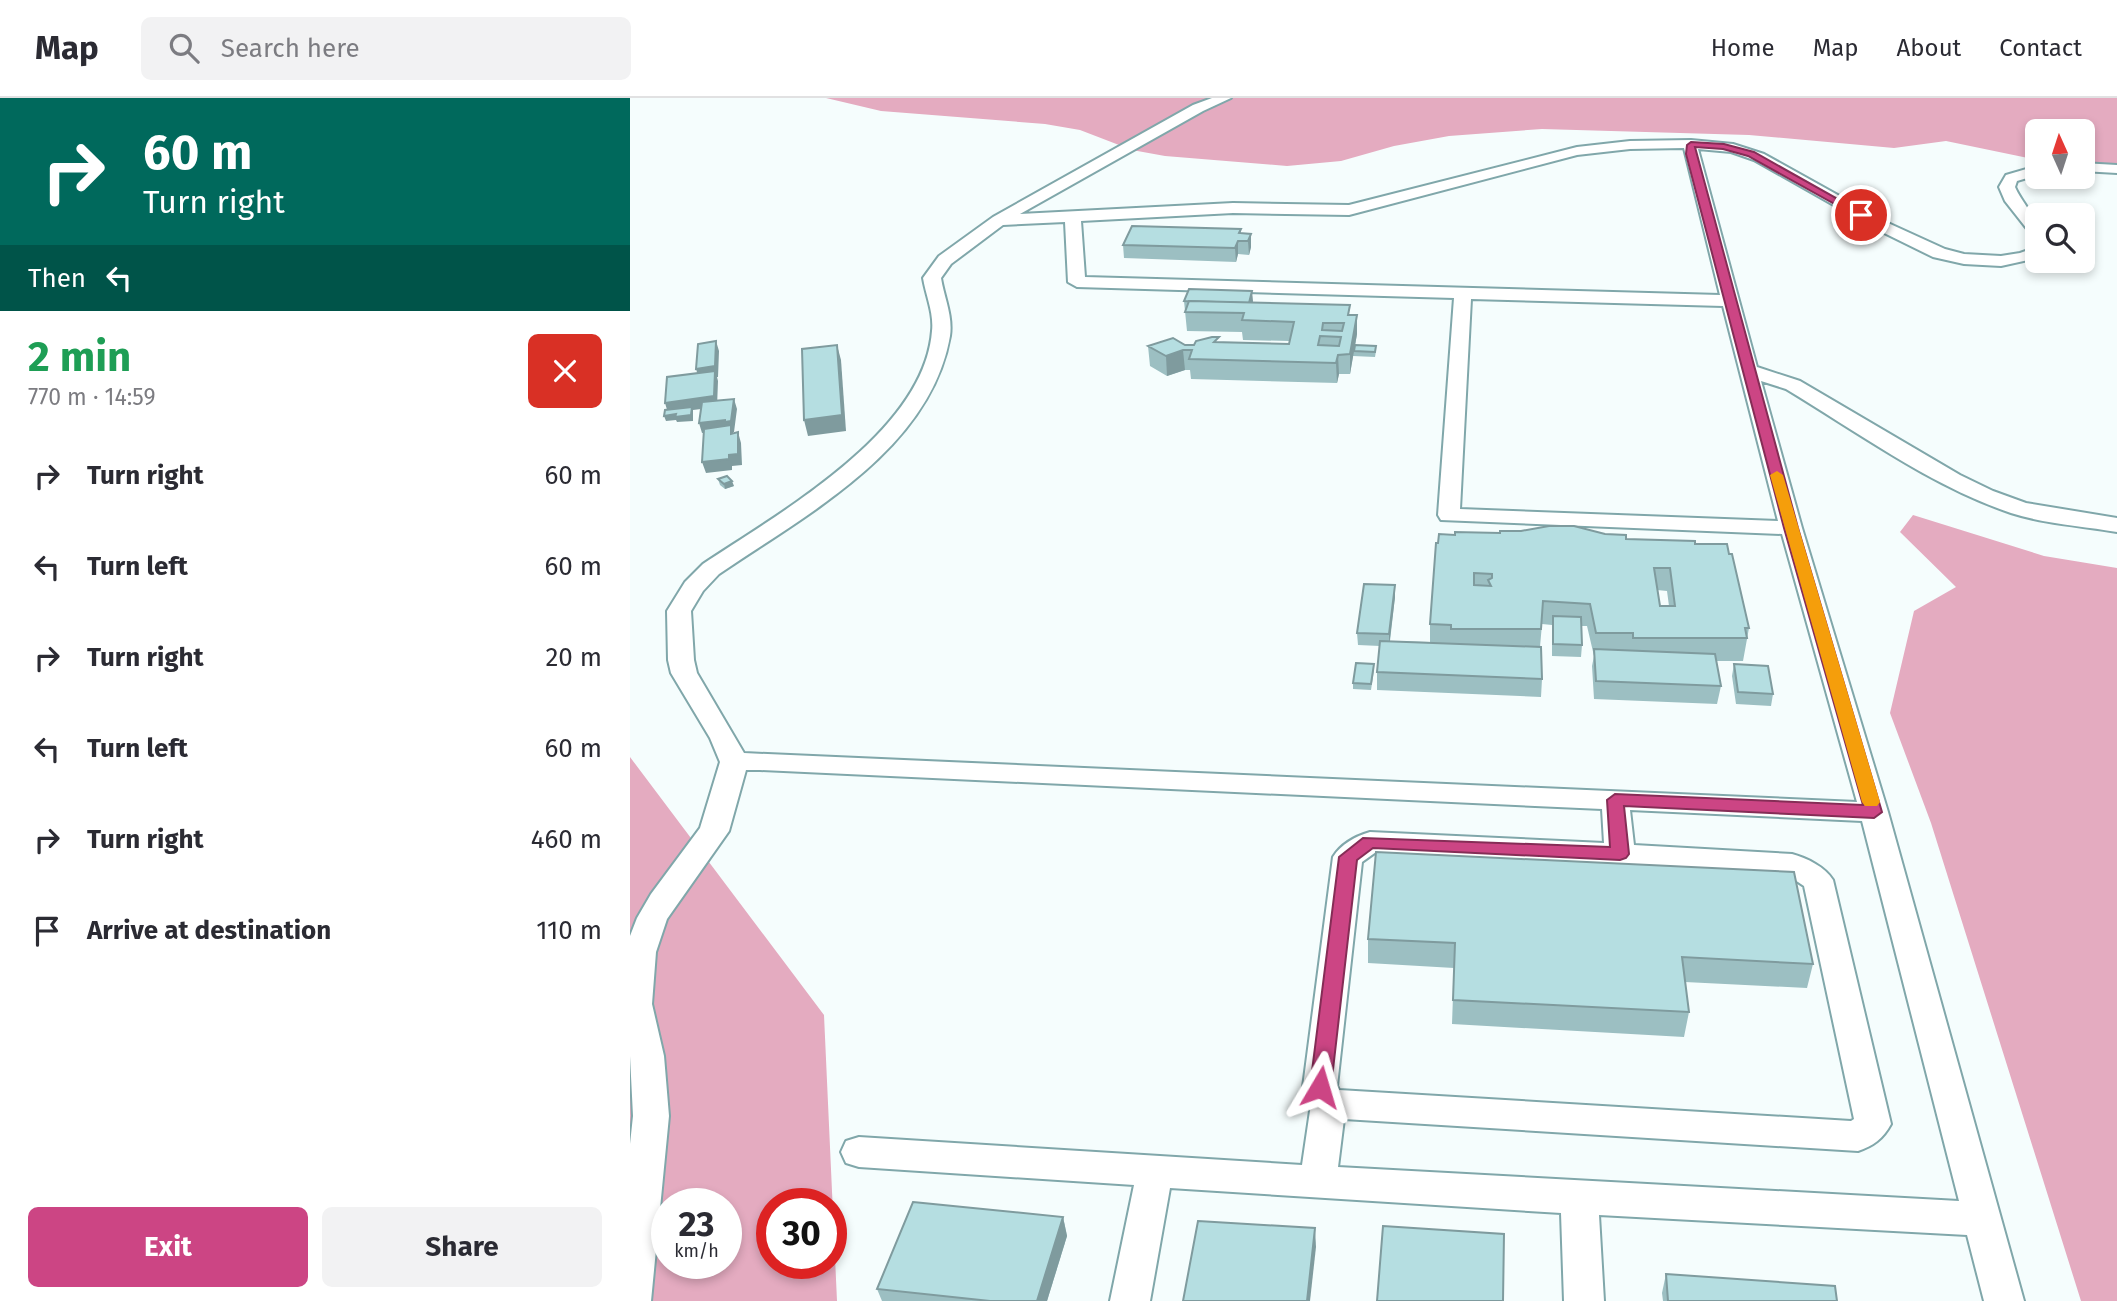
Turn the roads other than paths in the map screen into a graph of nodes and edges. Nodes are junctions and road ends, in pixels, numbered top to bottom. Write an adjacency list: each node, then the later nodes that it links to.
1 (1224, 98): 6 (street)
2 (1691, 145): 8 (street); 9 (street); 11 (street)
3 (2095, 168): 4 (street)
4 (2117, 169)
5 (2025, 174): 7 (street)
6 (1006, 216): 8 (street); 15 (street)
7 (2025, 216)
8 (1073, 218): 10 (street)
9 (2025, 256)
10 (1463, 294): 11 (street); 14 (street)
11 (1731, 301): 12 (street)
12 (1748, 370): 13 (street); 14 (street)
13 (2117, 525)
14 (1791, 528): 17 (street)
15 (734, 762): 16 (street); 25 (street)
16 (1615, 800): 17 (street); 18 (street)
17 (1874, 812): 24 (street)
18 (1620, 854): 19 (street); 19 (street)
19 (1329, 1104): 22 (street)
20 (859, 1152): 21 (street)
21 (1155, 1171): 22 (street); 26 (street)
22 (1318, 1181): 23 (street)
23 (1579, 1198): 24 (street); 27 (street)
24 (1981, 1219): 28 (street)
25 (631, 1301)
26 (1130, 1301)
27 (1584, 1301)
28 (2004, 1301)

